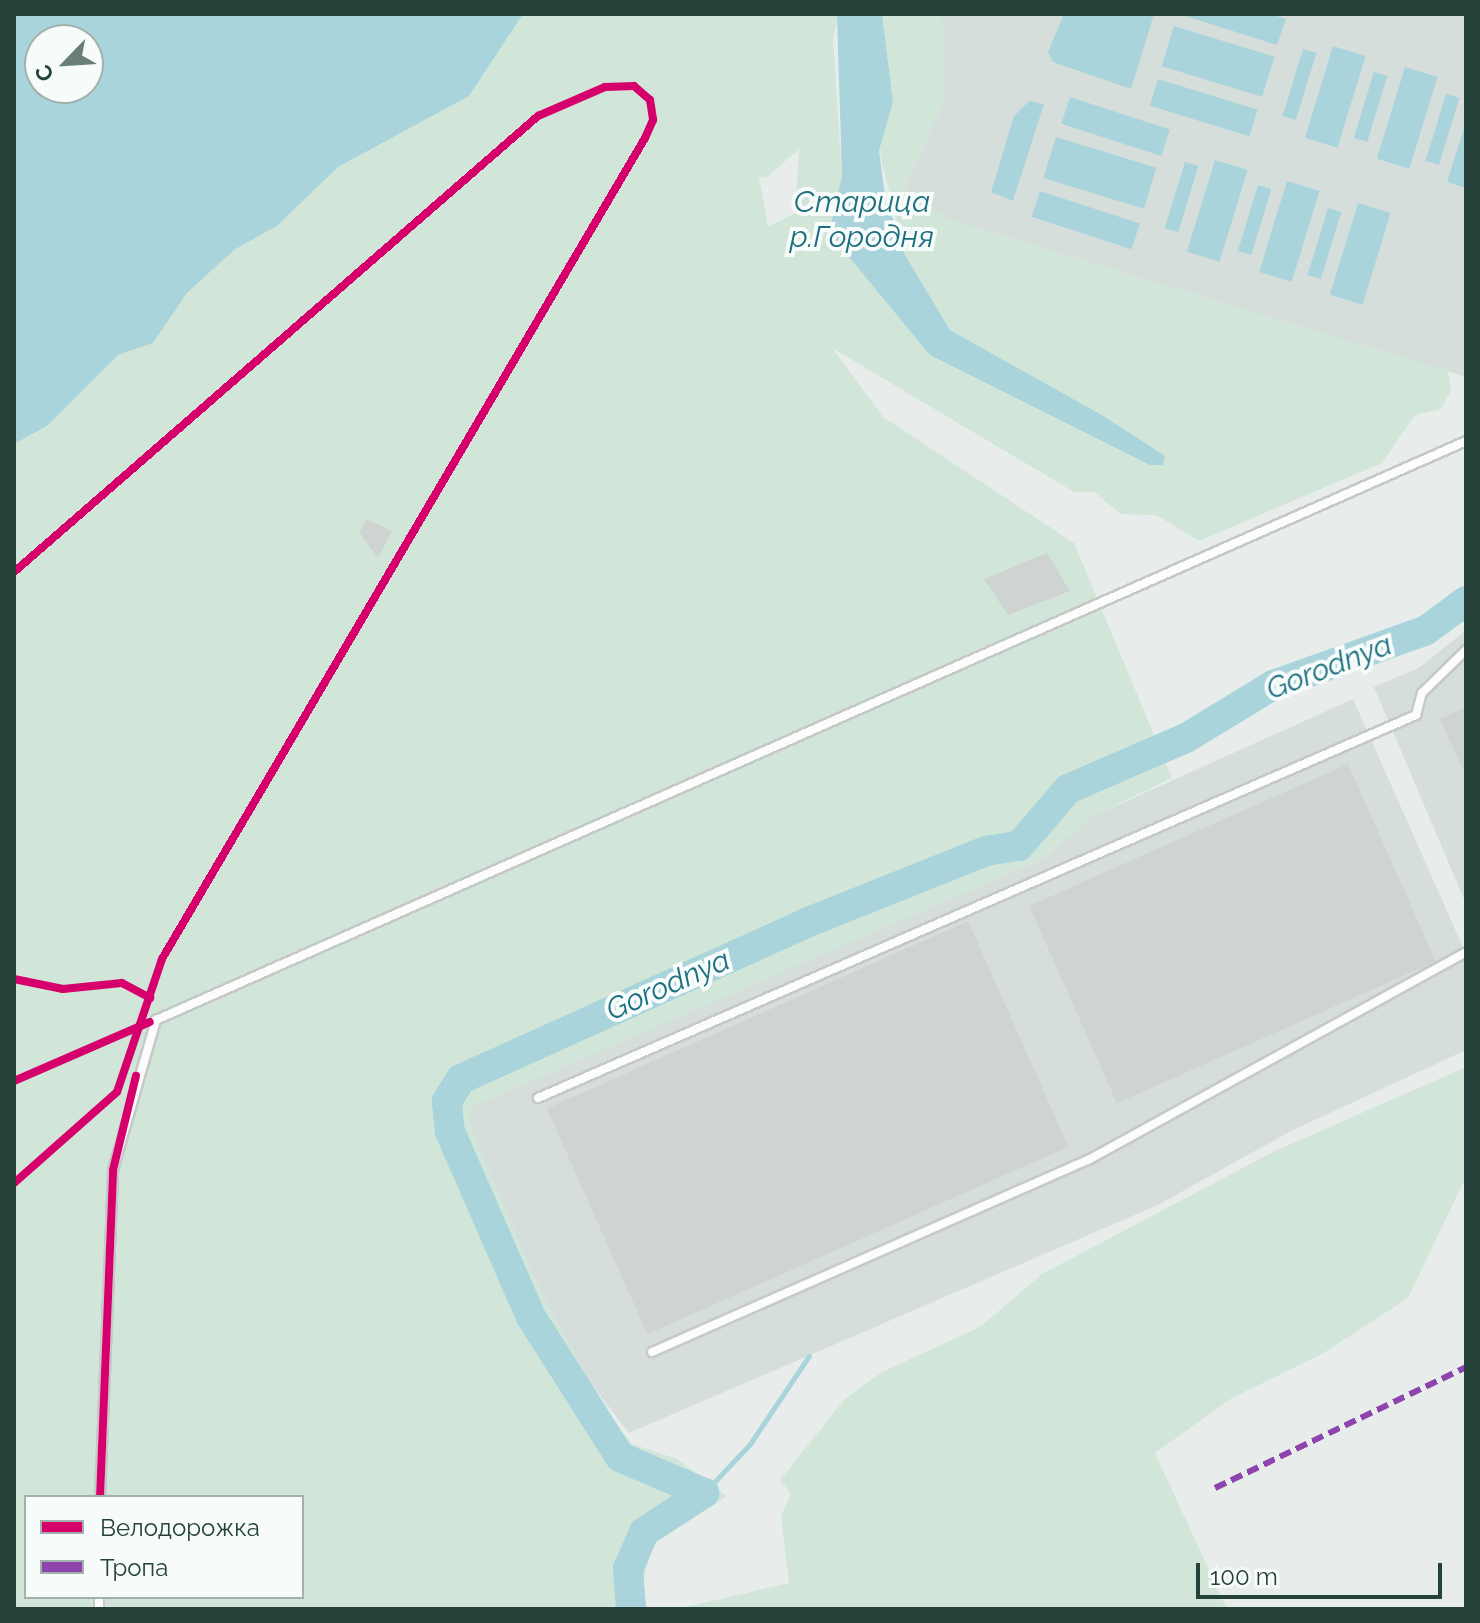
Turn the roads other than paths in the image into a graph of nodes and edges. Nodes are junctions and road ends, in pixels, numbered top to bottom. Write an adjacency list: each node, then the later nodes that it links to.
1 (1466, 441): 6 (lane)
2 (1466, 650): 4 (lane)
3 (1466, 952): 5 (lane)
4 (538, 1098)
5 (652, 1352)
6 (100, 1495)

